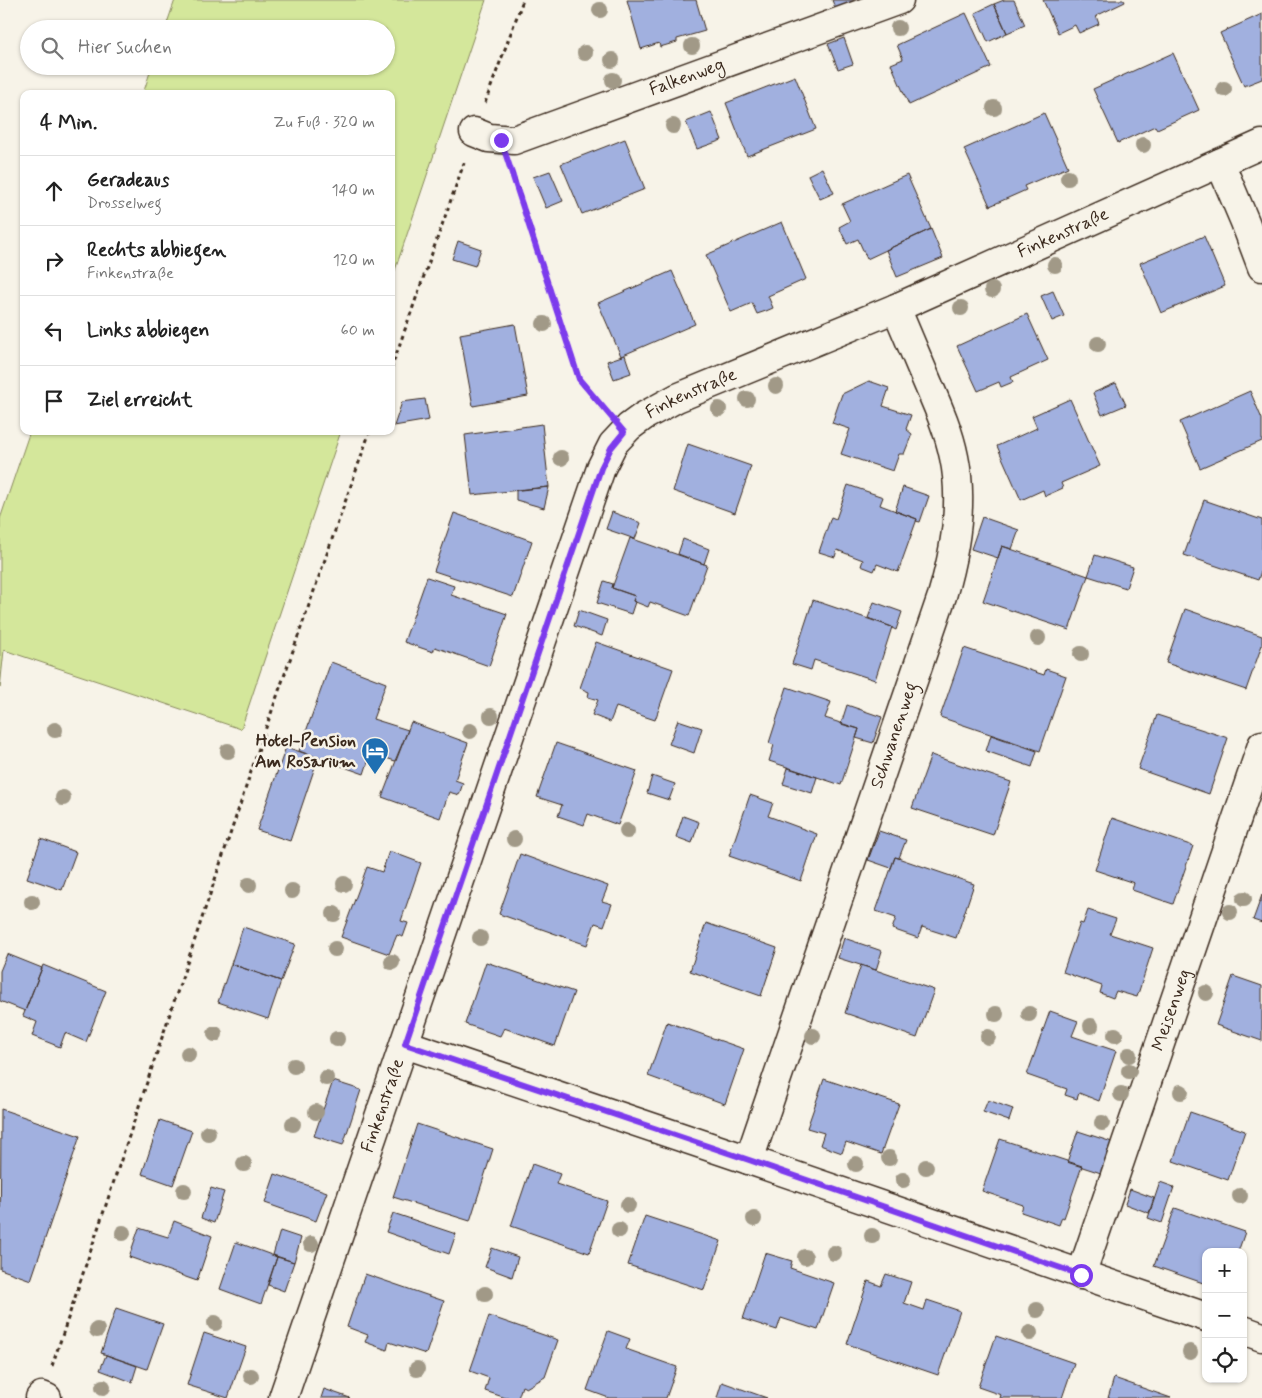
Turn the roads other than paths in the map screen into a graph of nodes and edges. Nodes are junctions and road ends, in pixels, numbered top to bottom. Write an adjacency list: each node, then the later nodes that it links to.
1 (899, 0): 2 (street, Falkenweg)
2 (474, 132)
3 (1262, 144): 4 (street, Finkenstraße)
4 (1220, 163): 5 (street); 6 (street, Finkenstraße)
5 (1262, 267)
6 (896, 308): 8 (street, Finkenstraße); 9 (street, Schwanenweg)
7 (1262, 745): 10 (street, Meisenweg)
8 (405, 1044): 9 (street); 14 (street, Finkenstraße)
9 (749, 1160): 10 (street)
10 (1081, 1275): 11 (street)
11 (1202, 1317)
12 (1247, 1331): 13 (street)
13 (1262, 1337)
14 (283, 1398)

